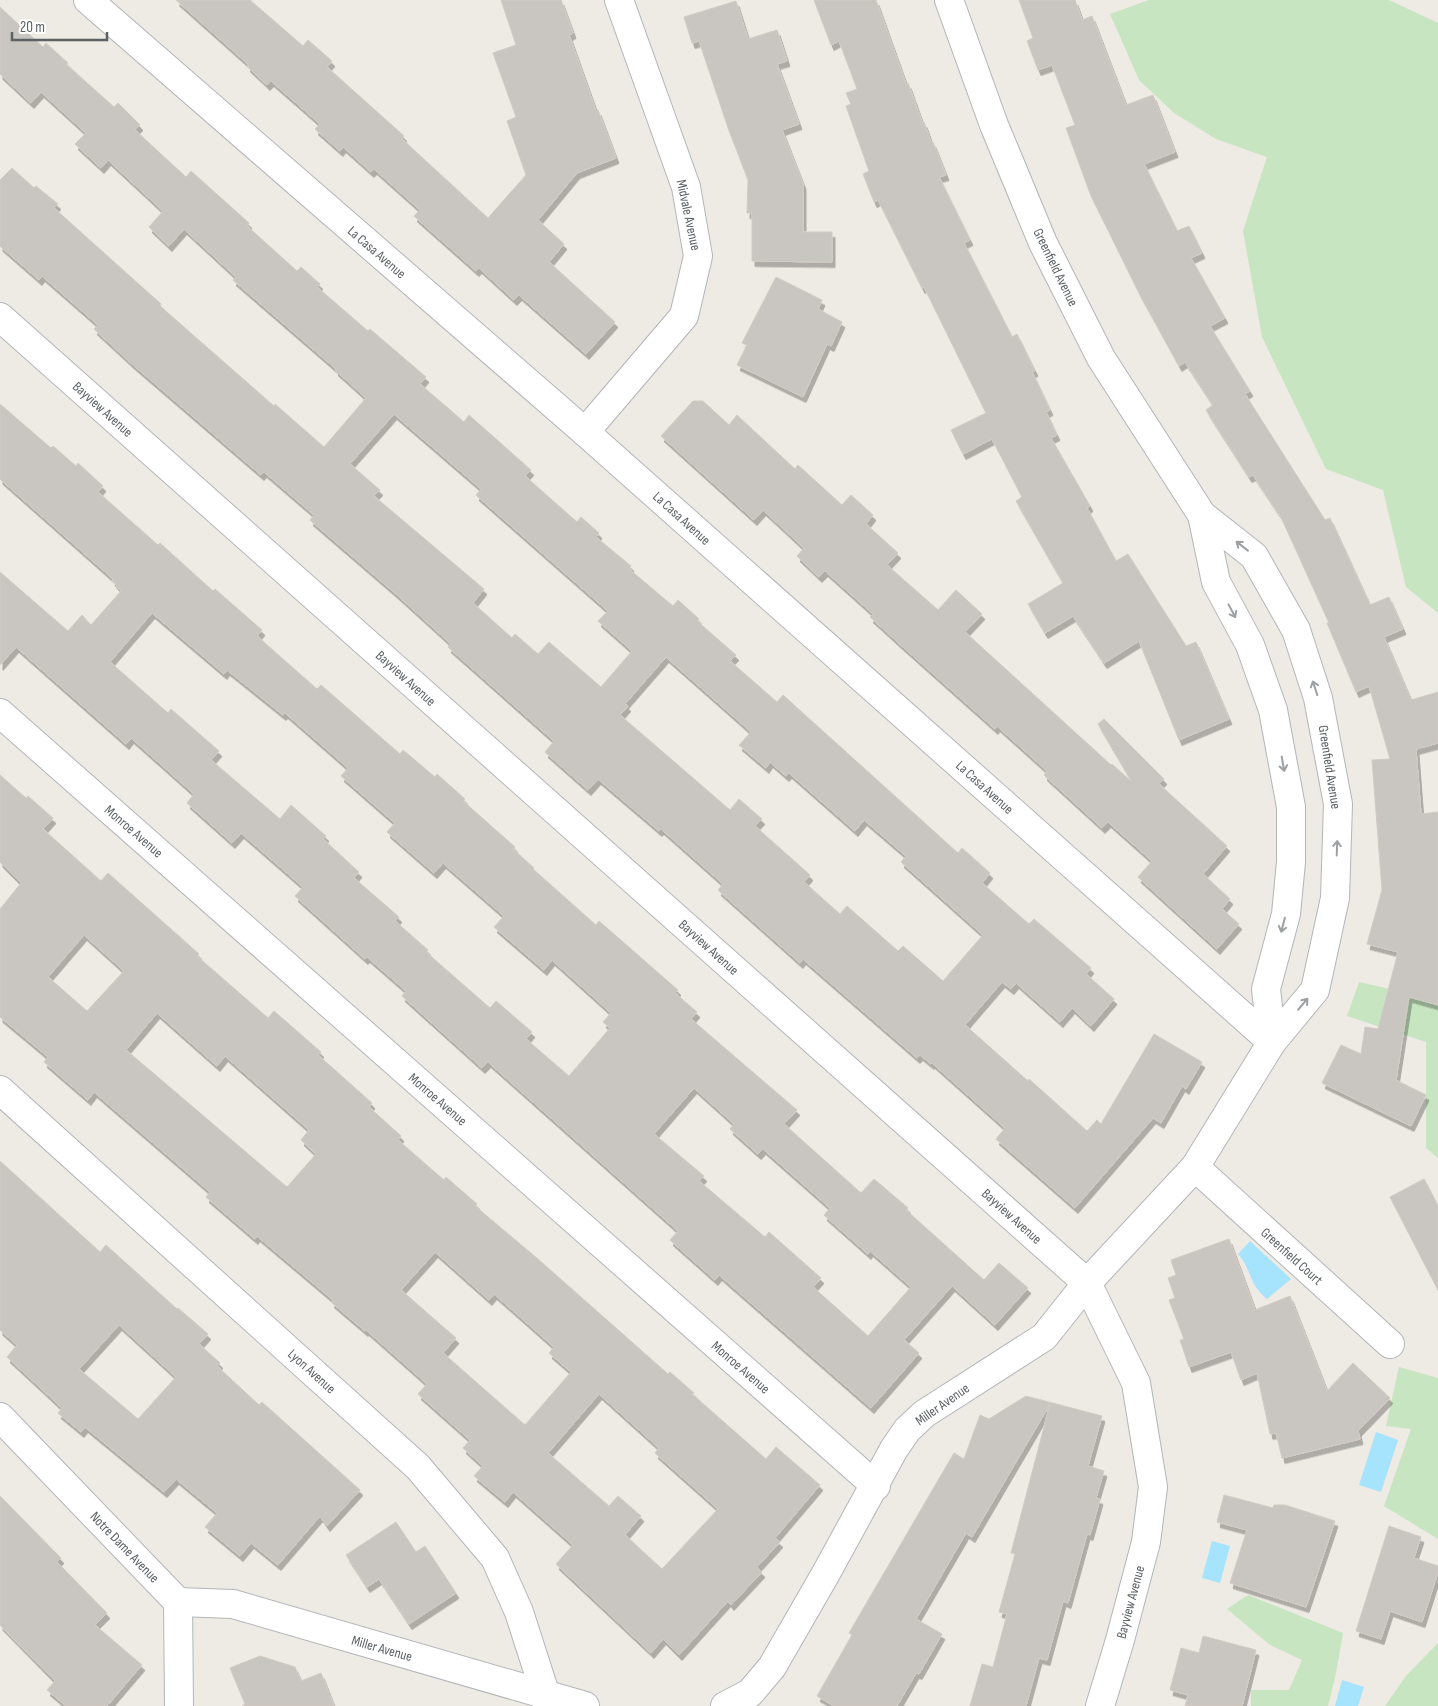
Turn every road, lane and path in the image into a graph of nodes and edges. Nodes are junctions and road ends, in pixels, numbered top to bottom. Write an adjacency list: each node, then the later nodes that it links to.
1 (619, 0): 5 (street, Midvale Avenue)
2 (949, 0): 6 (street, Greenfield Avenue)
3 (92, 1): 5 (street, La Casa Avenue)
4 (0, 317): 11 (street, Bayview Avenue)
5 (585, 432): 8 (street, La Casa Avenue)
6 (1202, 515): 8 (street, Greenfield Avenue, one-way to 8); 8 (street, Greenfield Avenue, one-way to 6)
7 (0, 713): 14 (street, Monroe Avenue)
8 (1272, 1042): 10 (street, Greenfield Avenue)
9 (0, 1090): 16 (street, Lyon Avenue)
10 (1195, 1168): 11 (street, Miller Avenue); 12 (street, Greenfield Court)
11 (1087, 1283): 14 (street, Miller Avenue); 20 (street, Bayview Avenue)
12 (1390, 1344)
13 (0, 1417): 15 (street, Notre Dame Avenue)
14 (876, 1486): 19 (street, Miller Avenue)
15 (178, 1602): 16 (street, Miller Avenue); 17 (street)
16 (546, 1701): 18 (street, Miller Avenue)
17 (179, 1706)
18 (585, 1706)
19 (725, 1706)
20 (1100, 1706)

